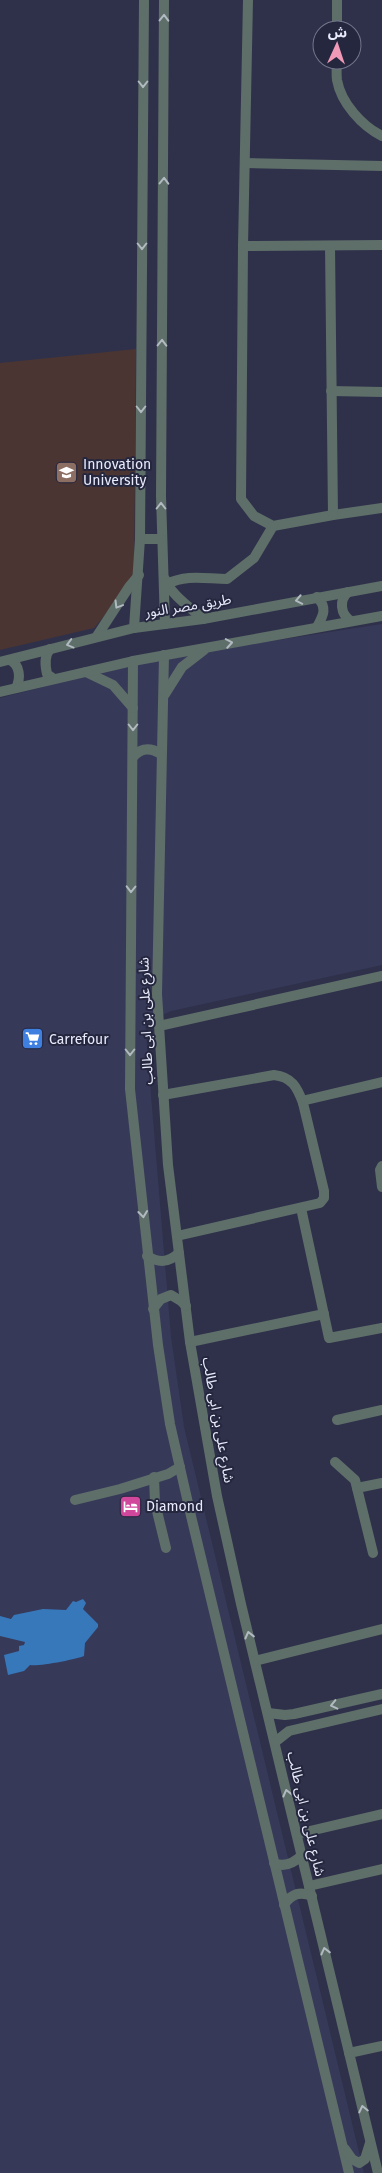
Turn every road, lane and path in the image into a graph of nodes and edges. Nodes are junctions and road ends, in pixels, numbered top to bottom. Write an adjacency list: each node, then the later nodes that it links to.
1 (144, 0): 18 (street, one-way to 18)
2 (164, 0): 19 (street, one-way to 2)
3 (248, 0): 8 (street)
4 (337, 0): 5 (street)
5 (337, 20)
6 (337, 70): 7 (street)
7 (382, 136)
8 (245, 163): 9 (street); 11 (street)
9 (382, 166)
10 (382, 245): 12 (street)
11 (243, 246): 12 (street); 17 (street)
12 (330, 246): 13 (street)
13 (331, 391): 14 (street); 16 (street)
14 (382, 392)
15 (382, 508): 16 (street)
16 (333, 514): 17 (street)
17 (273, 526): 22 (street)
18 (140, 539): 19 (street); 21 (street)
19 (161, 539): 20 (street)
20 (163, 572): 22 (street); 29 (street)
21 (139, 574): 31 (street); 32 (street, one-way to 32)
22 (167, 584): 27 (street)
23 (382, 586): 24 (street, طريق مصر النور)
24 (348, 592): 25 (street, طريق مصر النور); 28 (street)
25 (317, 597): 27 (street, طريق مصر النور, one-way to 27); 30 (street)
26 (382, 616): 28 (street)
27 (203, 619): 29 (street, طريق مصر النور)
28 (351, 621): 30 (street)
29 (165, 624): 31 (street, طريق مصر النور)
30 (316, 627): 33 (street, one-way to 30)
31 (134, 628): 32 (street, طريق مصر النور)
32 (97, 636): 34 (street, طريق مصر النور, one-way to 34)
33 (210, 647): 35 (street); 42 (street)
34 (50, 649): 36 (street, طريق مصر النور); 39 (street)
35 (164, 655): 37 (street); 42 (street, شارع على بن ابى طالب)
36 (5, 661): 40 (street)
37 (133, 661): 38 (street); 43 (street, شارع على بن ابى طالب)
38 (85, 672): 39 (street); 43 (street)
39 (54, 679): 40 (street)
40 (16, 688): 41 (street)
41 (0, 692)
42 (164, 698): 44 (street, شارع على بن ابى طالب)
43 (133, 708): 45 (street, شارع على بن ابى طالب, one-way to 45)
44 (160, 754): 45 (street); 47 (street, شارع على بن ابى طالب)
45 (133, 756): 56 (street, شارع على بن ابى طالب, one-way to 56)
46 (382, 976): 47 (street)
47 (159, 1026): 49 (street, شارع على بن ابى طالب)
48 (382, 1082): 50 (street)
49 (163, 1095): 50 (street); 54 (street, شارع على بن ابى طالب)
50 (303, 1103): 53 (street)
51 (382, 1166): 52 (street)
52 (382, 1187)
53 (301, 1208): 54 (street); 59 (street)
54 (177, 1236): 55 (street, شارع على بن ابى طالب)
55 (179, 1253): 56 (street); 57 (street, شارع على بن ابى طالب)
56 (147, 1256): 58 (street, شارع على بن ابى طالب)
57 (186, 1306): 58 (street); 61 (street, شارع على بن ابى طالب)
58 (153, 1309): 65 (street, شارع على بن ابى طالب)
59 (324, 1314): 60 (street); 61 (street)
60 (382, 1328)
61 (190, 1342): 73 (street, شارع على بن ابى طالب, one-way to 61)
62 (382, 1410): 63 (street)
63 (337, 1420)
64 (335, 1462): 68 (street)
65 (180, 1467): 66 (street); 81 (street, شارع على بن ابى طالب)
66 (154, 1477): 69 (street); 70 (street)
67 (382, 1482): 68 (street)
68 (357, 1488): 71 (street)
69 (75, 1500)
70 (166, 1548)
71 (377, 1554)
72 (382, 1629): 73 (street)
73 (255, 1661): 76 (street, شارع على بن ابى طالب)
74 (382, 1694): 76 (street, one-way to 76)
75 (382, 1710): 77 (street)
76 (268, 1714): 77 (street, شارع على بن ابى طالب)
77 (275, 1742): 79 (street, شارع على بن ابى طالب, one-way to 77)
78 (382, 1814): 79 (street)
79 (297, 1834): 80 (street, شارع على بن ابى طالب)
80 (302, 1855): 81 (street); 83 (street, شارع على بن ابى طالب)
81 (274, 1862): 84 (street, شارع على بن ابى طالب)
82 (382, 1869): 83 (street)
83 (310, 1891): 84 (street); 86 (street, شارع على بن ابى طالب, one-way to 83)
84 (284, 1905): 88 (street, شارع على بن ابى طالب)
85 (382, 2046): 86 (street)
86 (350, 2053): 87 (street, شارع على بن ابى طالب, one-way to 86)
87 (370, 2140): 88 (street); 90 (street, شارع على بن ابى طالب)
88 (342, 2144): 89 (street, شارع على بن ابى طالب)
89 (349, 2173)
90 (378, 2173)

